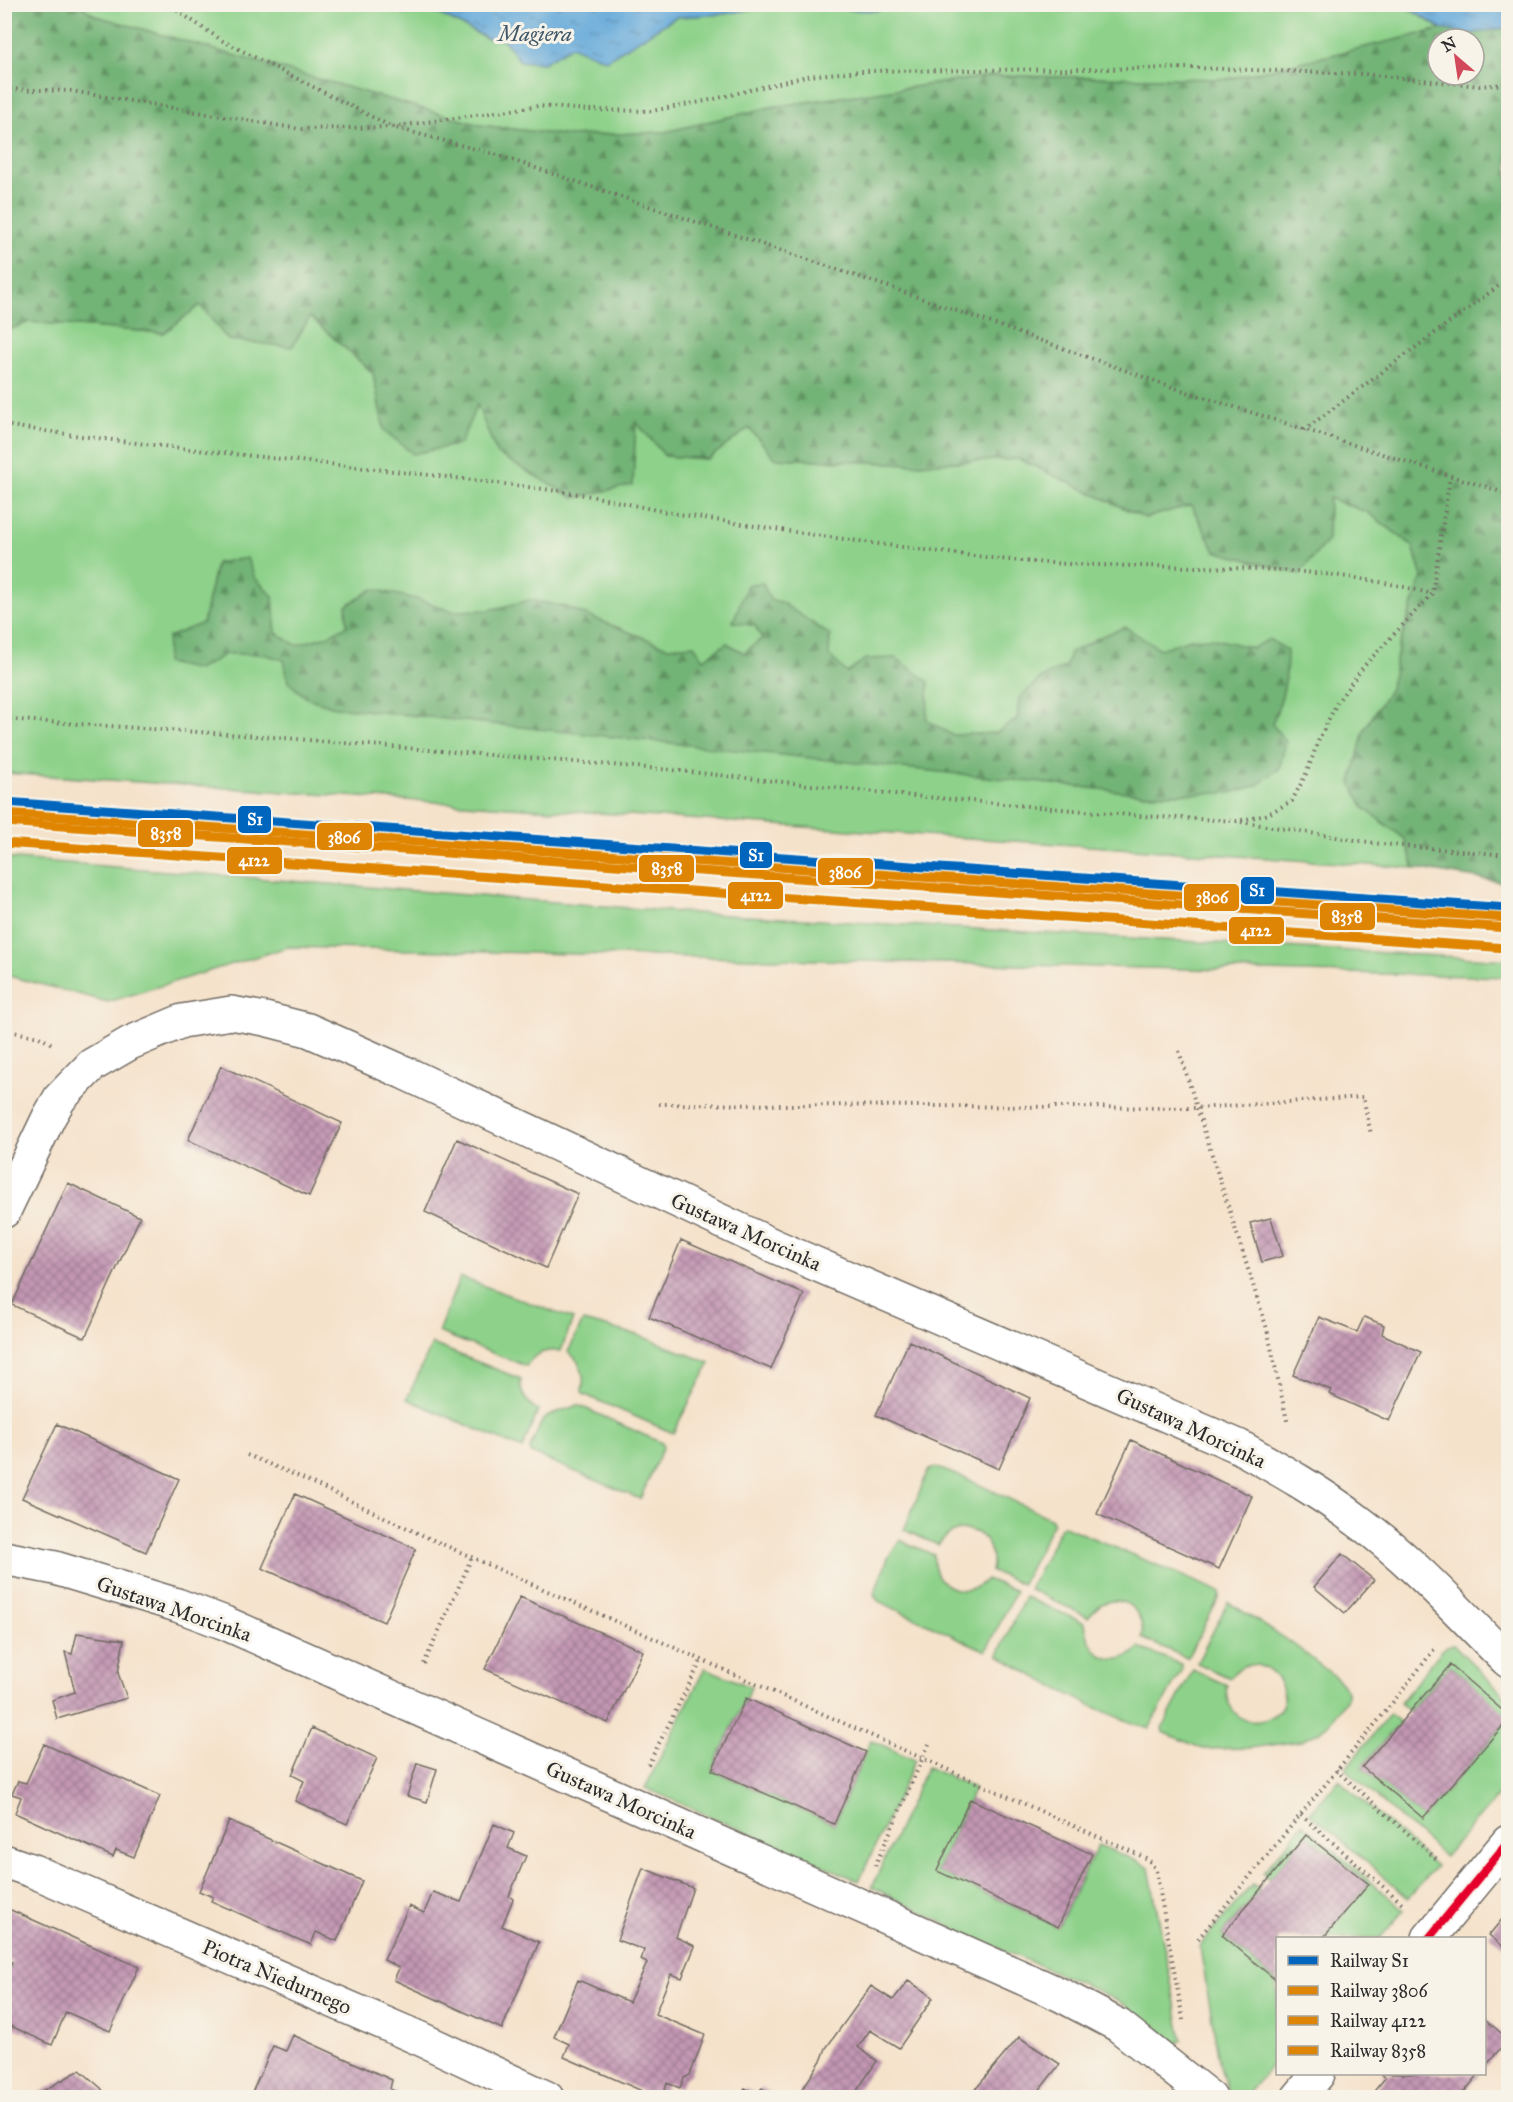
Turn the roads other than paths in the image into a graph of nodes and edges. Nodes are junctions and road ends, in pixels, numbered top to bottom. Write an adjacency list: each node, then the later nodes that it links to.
1 (4, 1211): 3 (street, Gustawa Morcinka)
2 (4, 1558): 9 (street, Gustawa Morcinka)
3 (1509, 1661)
4 (1509, 1842): 6 (street)
5 (4, 1862): 8 (street, Piotra Niedurnego)
6 (1430, 1937)
7 (1316, 2075): 10 (street)
8 (547, 2097)
9 (1210, 2097)
10 (1298, 2097)

